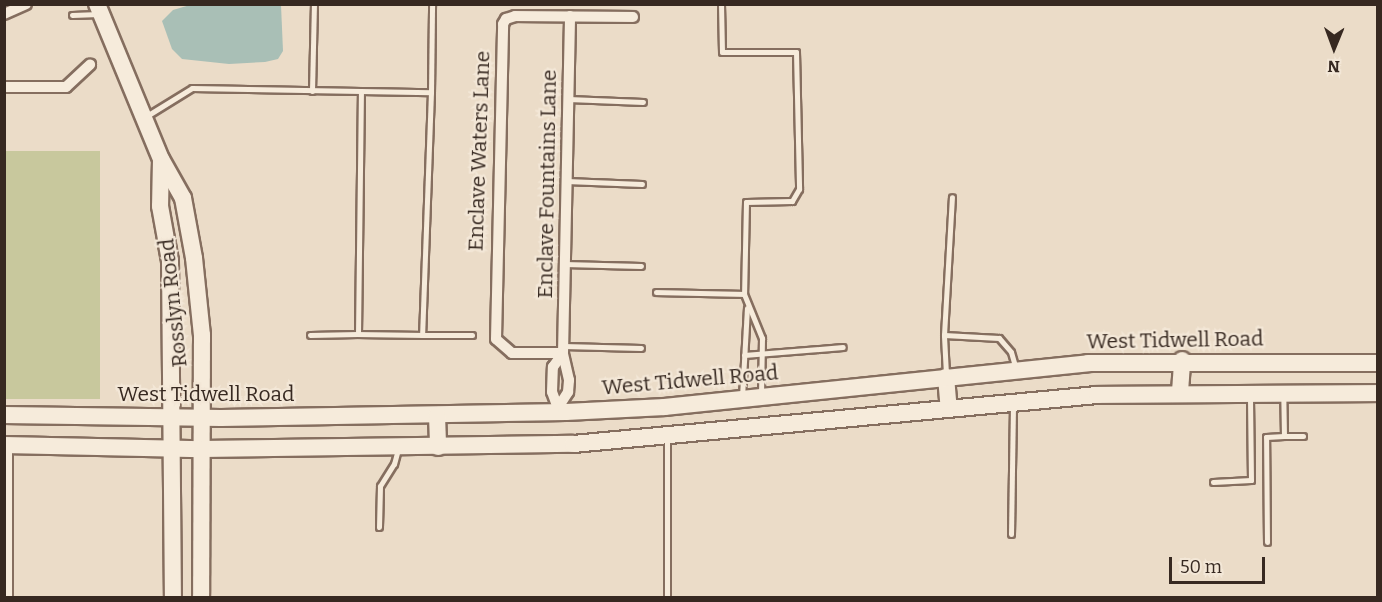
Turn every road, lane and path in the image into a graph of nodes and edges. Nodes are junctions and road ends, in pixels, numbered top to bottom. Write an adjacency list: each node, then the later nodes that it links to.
1 (26, 4): 6 (street)
2 (314, 4): 12 (lane)
3 (432, 4): 14 (lane)
4 (721, 4): 25 (lane)
5 (99, 9): 7 (lane); 17 (main road, Rosslyn Road)
6 (4, 14)
7 (72, 15)
8 (570, 16): 9 (street, Enclave Waters Lane); 15 (street, Enclave Fountains Lane); 34 (street, Enclave Waters Lane)
9 (633, 17)
10 (90, 65): 11 (street)
11 (4, 87)
12 (312, 91): 13 (lane); 17 (lane)
13 (361, 92): 14 (lane); 28 (lane)
14 (431, 92): 29 (lane)
15 (568, 99): 16 (lane); 19 (street, Enclave Fountains Lane)
16 (643, 102)
17 (144, 117): 18 (main road, Rosslyn Road)
18 (161, 159): 54 (main road, Rosslyn Road); 55 (main road, Rosslyn Road)
19 (566, 181): 20 (lane); 22 (street, Enclave Fountains Lane)
20 (642, 184)
21 (952, 197): 31 (lane)
22 (564, 264): 23 (lane); 34 (street, Enclave Fountains Lane)
23 (641, 266)
24 (656, 292): 25 (lane)
25 (744, 294): 26 (lane)
26 (748, 307): 35 (lane); 36 (lane)
27 (310, 334): 28 (lane)
28 (358, 334): 29 (lane)
29 (422, 335): 30 (lane)
30 (472, 335)
31 (944, 335): 39 (lane); 40 (lane)
32 (640, 348): 34 (lane)
33 (843, 348): 36 (lane)
34 (563, 349): 41 (street, Enclave Fountains Lane); 42 (street, Enclave Fountains Lane)
35 (744, 354): 36 (lane); 48 (lane)
36 (764, 355): 47 (lane)
37 (1182, 360): 38 (main road, West Tidwell Road); 39 (main road, West Tidwell Road); 43 (main road)
38 (1377, 363)
39 (1017, 371): 40 (main road, West Tidwell Road)
40 (946, 378): 47 (main road, West Tidwell Road); 51 (main road)
41 (553, 380): 42 (lane); 50 (street)
42 (569, 381): 50 (street)
43 (1180, 392): 45 (main road); 49 (main road)
44 (1282, 392): 45 (main road); 46 (main road); 56 (lane)
45 (1250, 393): 64 (lane)
46 (1377, 393)
47 (761, 397): 48 (main road, West Tidwell Road)
48 (742, 399): 50 (main road, West Tidwell Road)
49 (1013, 403): 51 (main road); 66 (lane)
50 (559, 409): 53 (main road, West Tidwell Road)
51 (949, 409): 58 (main road)
52 (4, 415): 54 (main road, West Tidwell Road)
53 (437, 415): 55 (main road, West Tidwell Road); 60 (main road)
54 (174, 417): 55 (main road, West Tidwell Road); 61 (main road, Rosslyn Road)
55 (203, 417): 63 (main road, Rosslyn Road)
56 (1284, 436): 57 (lane); 67 (lane)
57 (1303, 436)
58 (667, 438): 60 (main road); 71 (lane)
59 (6, 445): 61 (main road); 68 (street)
60 (438, 447): 62 (main road)
61 (175, 448): 63 (main road); 69 (main road, Rosslyn Road)
62 (399, 448): 63 (main road); 65 (lane)
63 (202, 449): 70 (main road, Rosslyn Road)
64 (1213, 482)
65 (379, 527)
66 (1011, 534)
67 (1267, 542)
68 (7, 597)
69 (173, 597)
70 (201, 597)
71 (667, 597)

